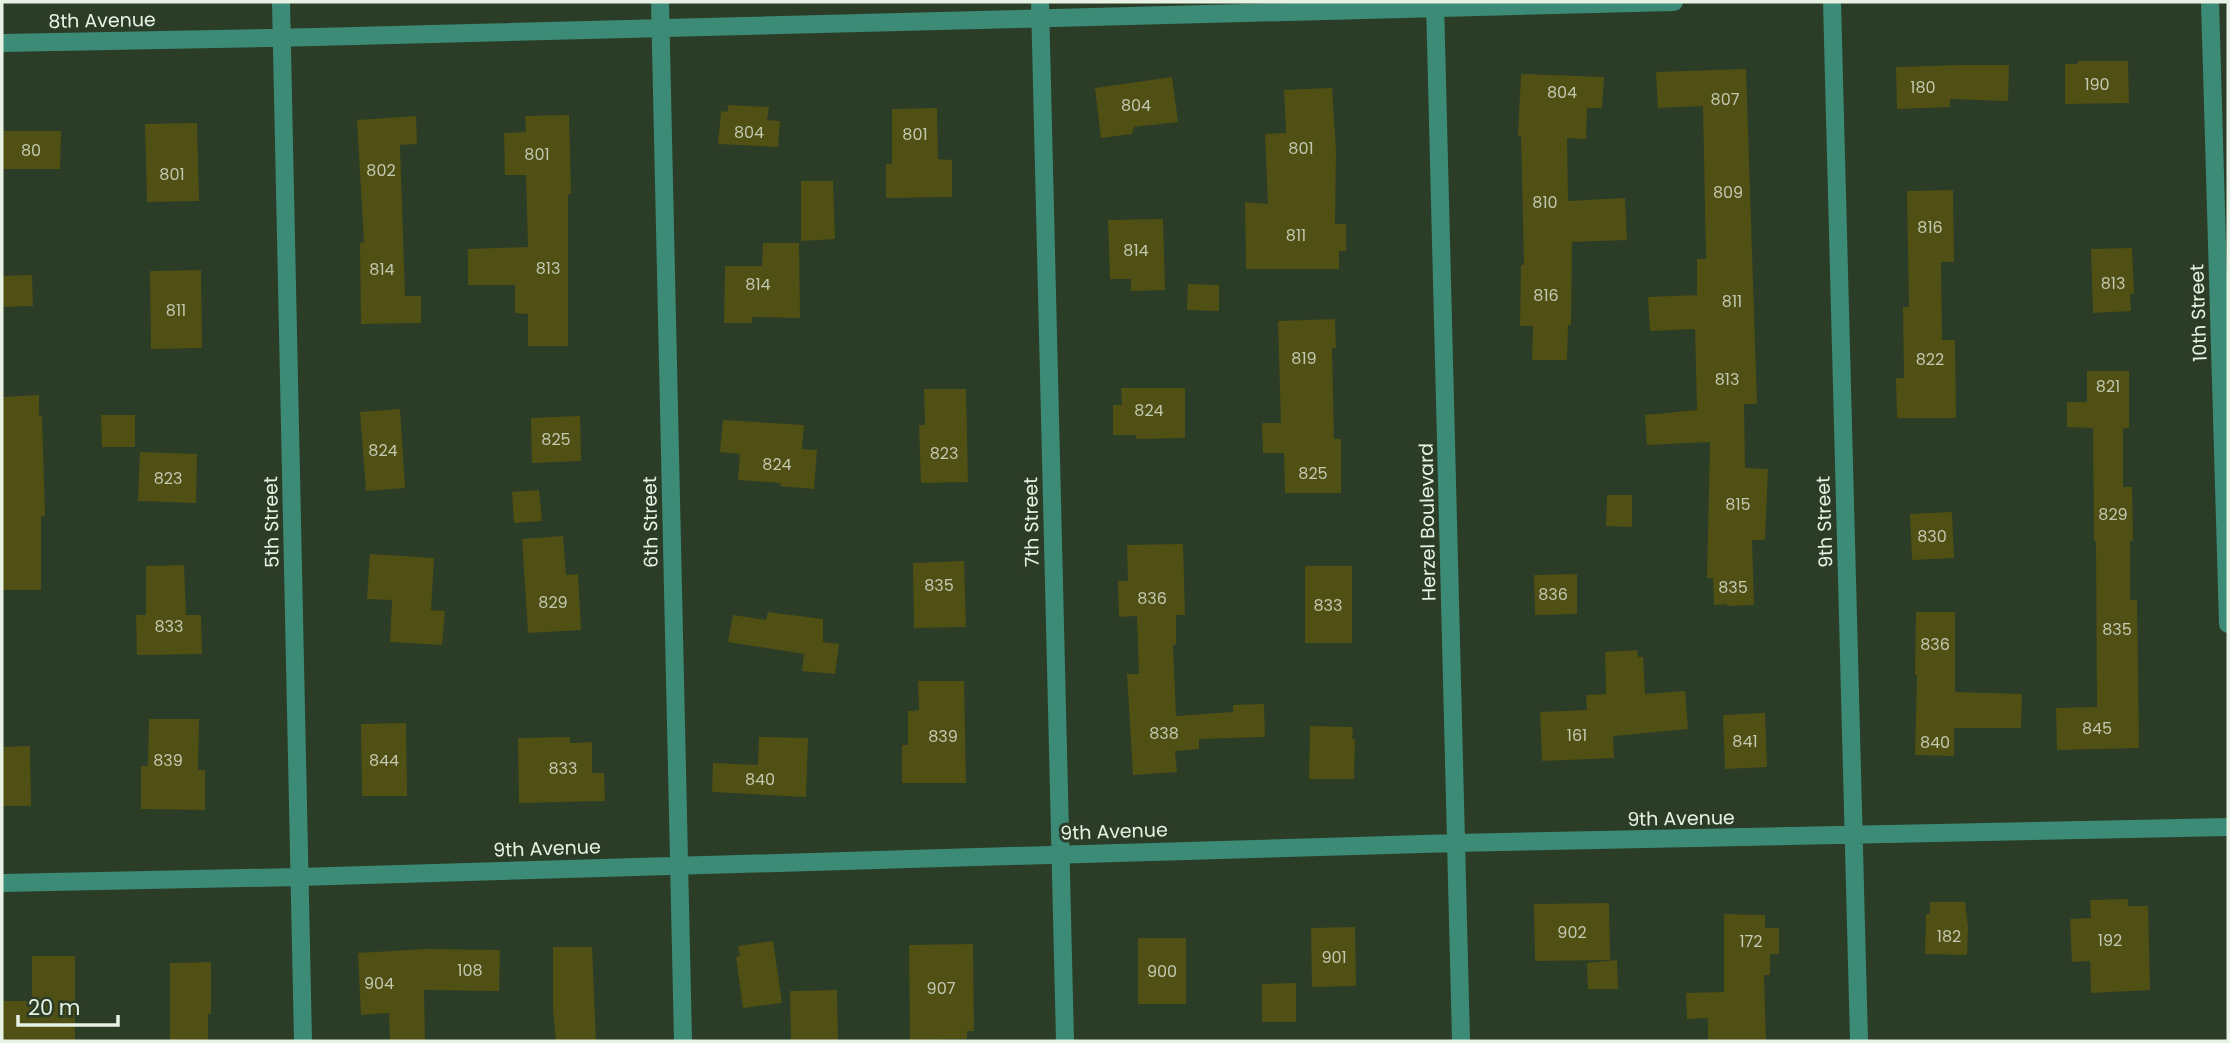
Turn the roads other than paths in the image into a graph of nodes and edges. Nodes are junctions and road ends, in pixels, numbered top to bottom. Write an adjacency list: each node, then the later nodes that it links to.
1 (281, 2): 9 (street, 5th Street)
2 (660, 2): 8 (street, 6th Street)
3 (1674, 2): 6 (street, 8th Avenue)
4 (1832, 2): 13 (street, 9th Street)
5 (2210, 2): 11 (street, 10th Street)
6 (1435, 5): 7 (street, 8th Avenue); 14 (street, Herzel Boulevard)
7 (1041, 9): 8 (street, 8th Avenue); 15 (street, 7th Street)
8 (661, 27): 9 (street, 8th Avenue); 16 (street, 6th Street)
9 (282, 38): 10 (street, 8th Avenue); 17 (street, 5th Street)
10 (2, 43)
11 (2228, 624)
12 (2228, 827): 13 (street, 9th Avenue)
13 (1854, 835): 14 (street, 9th Avenue); 23 (street, 9th Street)
14 (1455, 843): 15 (street, 9th Avenue); 22 (street, Herzel Boulevard)
15 (1060, 854): 16 (street, 9th Avenue); 21 (street, 7th Street)
16 (678, 865): 17 (street, 9th Avenue); 20 (street, 6th Street)
17 (299, 877): 18 (street, 9th Avenue); 19 (street, 5th Street)
18 (2, 883)
19 (303, 1041)
20 (683, 1041)
21 (1065, 1041)
22 (1461, 1041)
23 (1859, 1041)

